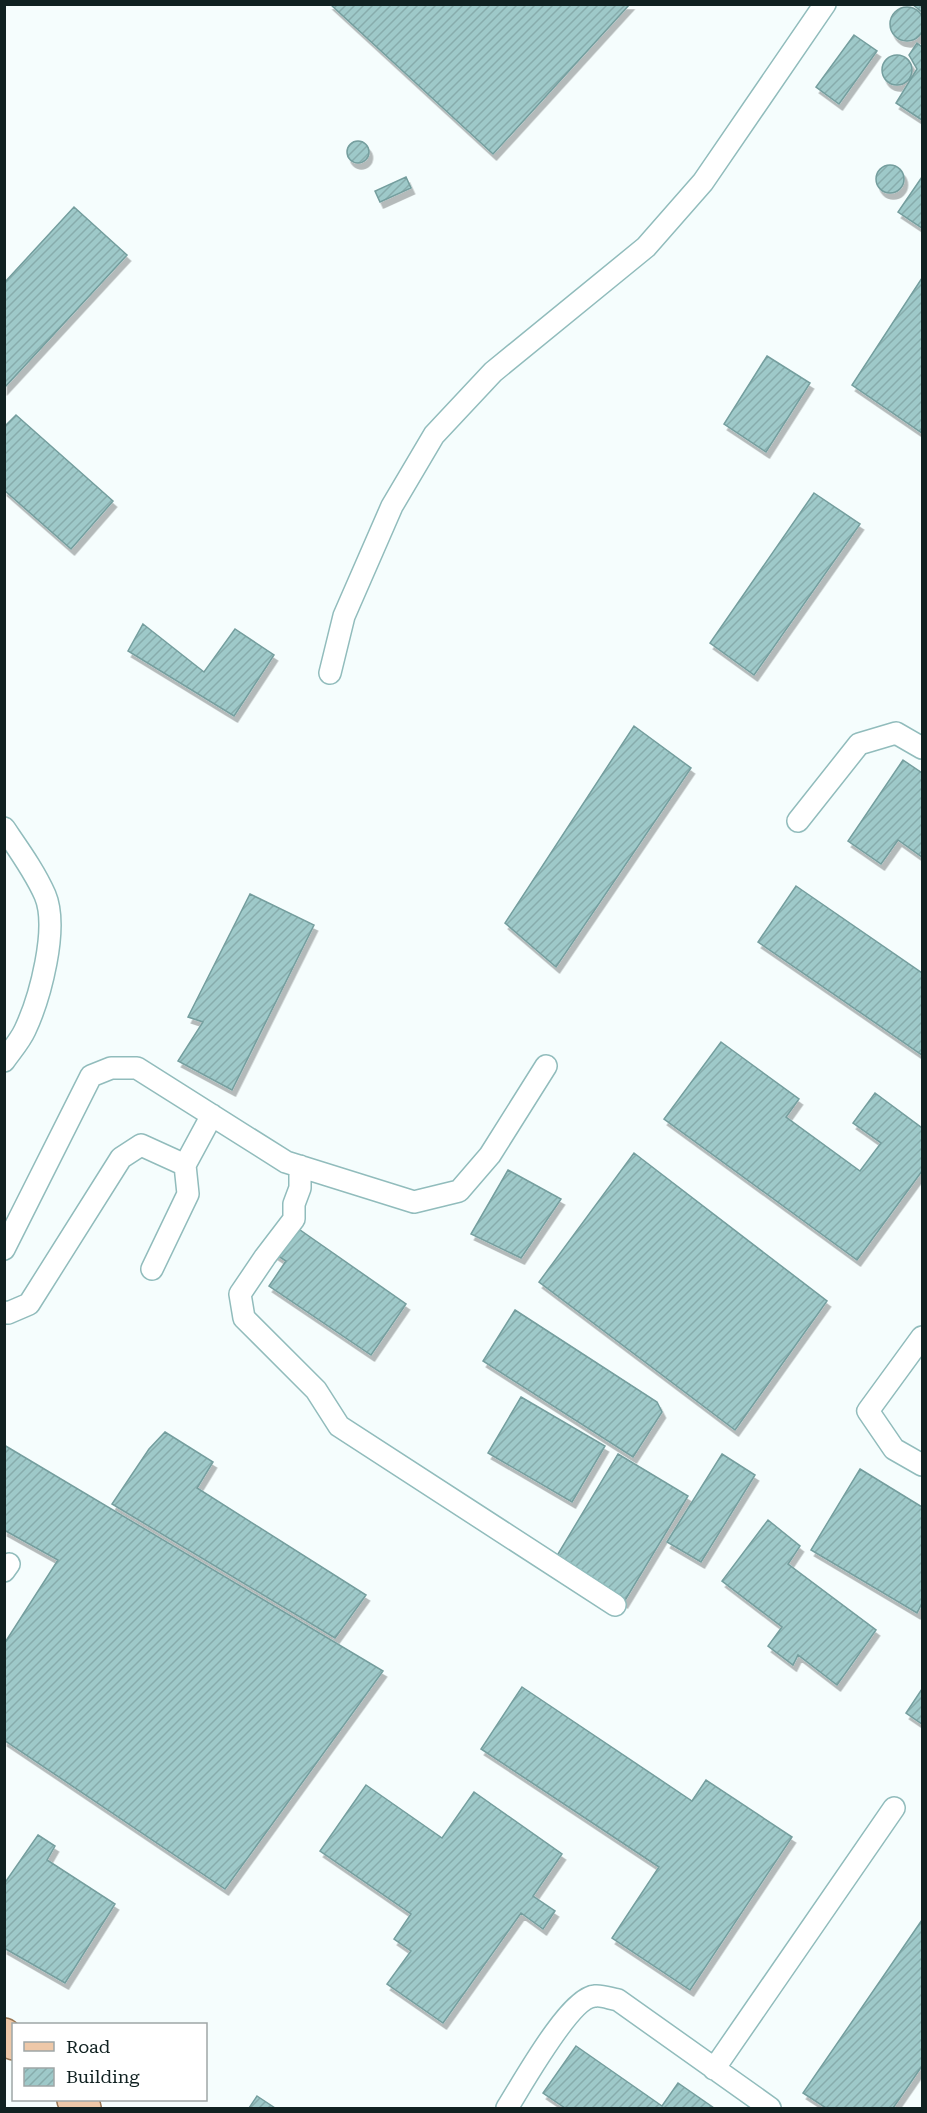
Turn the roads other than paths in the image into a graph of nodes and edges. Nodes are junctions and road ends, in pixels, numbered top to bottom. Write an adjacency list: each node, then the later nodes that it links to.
1 (825, 4): 2 (lane)
2 (330, 673)
3 (922, 748): 4 (lane)
4 (798, 821)
5 (4, 828): 6 (lane)
6 (4, 1061)
7 (546, 1066): 10 (lane)
8 (212, 1115): 9 (lane); 10 (lane); 11 (lane)
9 (185, 1166): 12 (lane); 13 (lane)
10 (300, 1166): 16 (lane)
11 (4, 1249)
12 (152, 1269)
13 (4, 1312)
14 (922, 1337): 15 (lane)
15 (922, 1466)
16 (615, 1605)
17 (894, 1808): 18 (lane)
18 (714, 2069): 19 (lane); 20 (lane)
19 (507, 2109)
20 (770, 2109)

